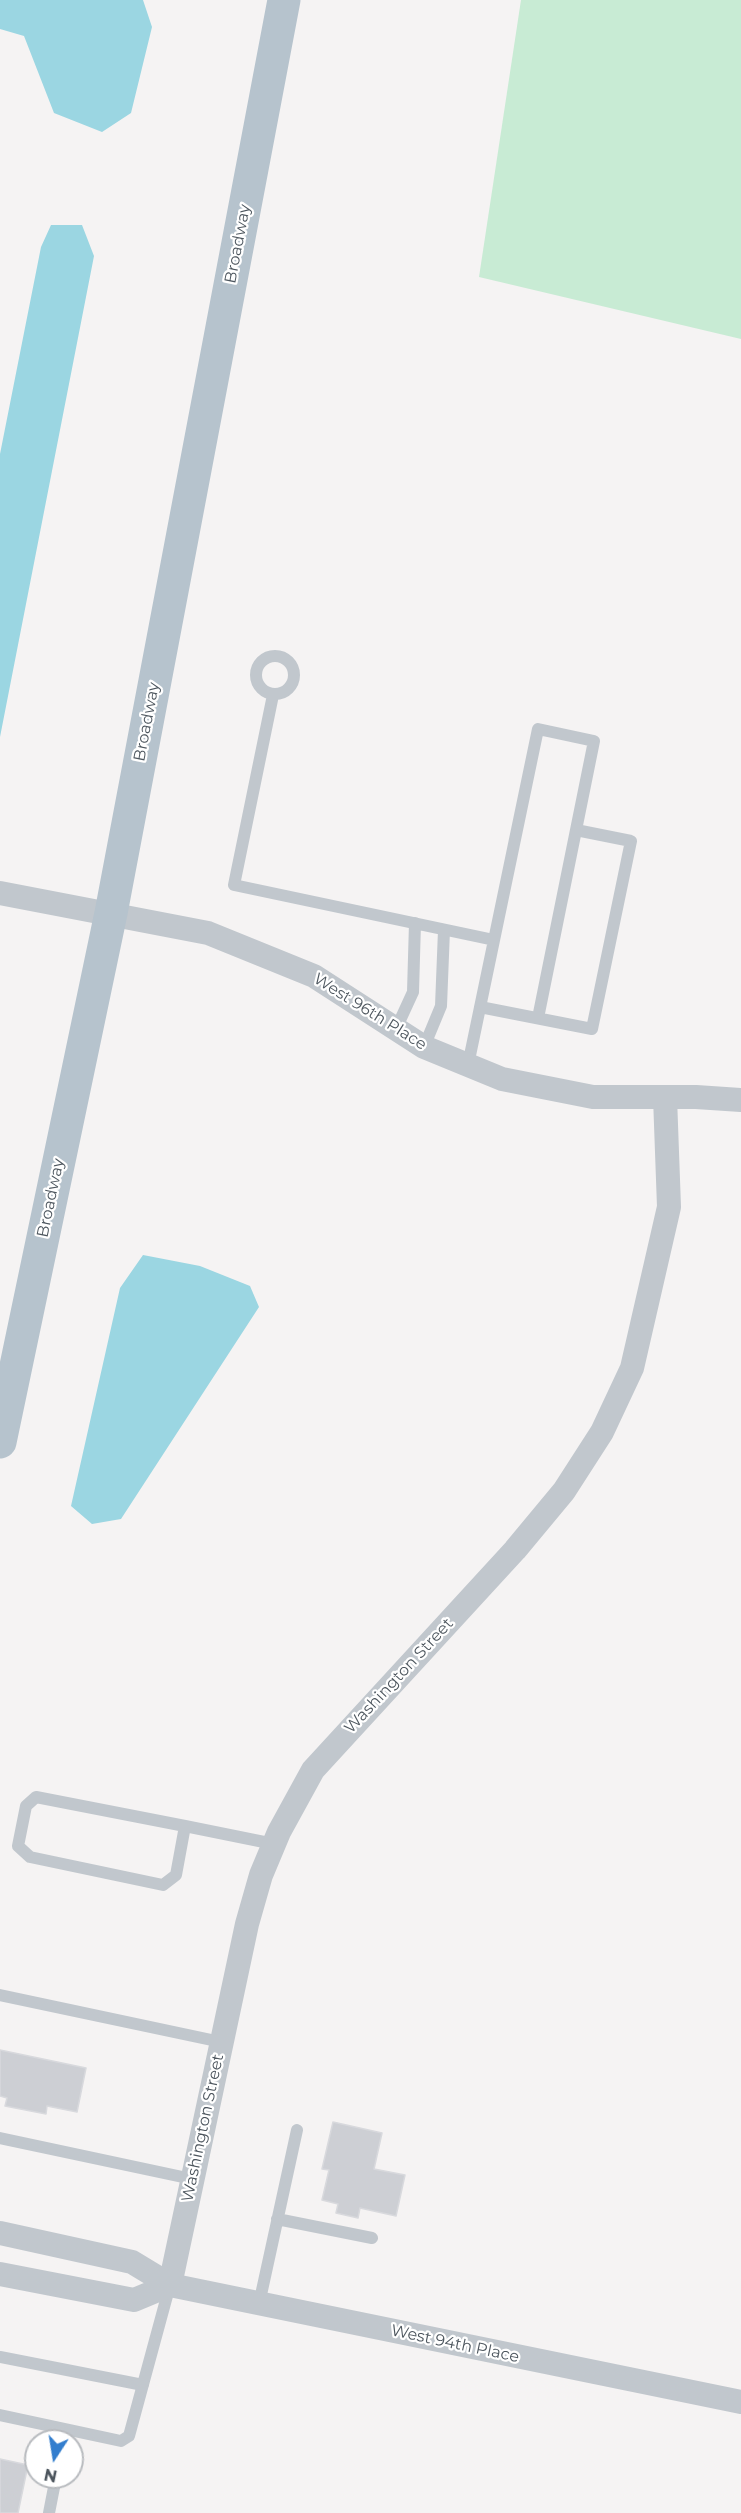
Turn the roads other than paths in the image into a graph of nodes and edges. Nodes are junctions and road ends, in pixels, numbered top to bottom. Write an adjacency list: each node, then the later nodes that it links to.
1 (284, 0): 5 (main road, Broadway)
2 (273, 694): 6 (lane)
3 (576, 830): 8 (lane); 10 (lane); 10 (lane)
4 (0, 893): 5 (street, West 96th Place)
5 (111, 913): 11 (street, West 96th Place); 16 (main road, Broadway)
6 (415, 923): 7 (lane); 11 (lane)
7 (444, 930): 8 (lane); 12 (lane)
8 (494, 940): 9 (lane)
9 (480, 1007): 10 (lane); 13 (lane)
10 (538, 1018)
11 (396, 1029): 12 (street, West 96th Place)
12 (424, 1047): 13 (street, West 96th Place)
13 (468, 1065): 14 (street, West 96th Place)
14 (665, 1097): 15 (street, West 96th Place); 18 (street, Washington Street)
15 (741, 1100)
16 (0, 1442)
17 (185, 1826): 17 (lane); 18 (lane)
18 (274, 1844): 20 (street, Washington Street)
19 (0, 1995): 20 (lane)
20 (221, 2042): 23 (street, Washington Street)
21 (297, 2130): 24 (lane)
22 (0, 2138): 23 (lane)
23 (192, 2179): 28 (street, Washington Street)
24 (278, 2219): 26 (lane); 29 (lane)
25 (0, 2233): 28 (street, West 94th Place)
26 (372, 2238)
27 (0, 2274): 28 (street)
28 (170, 2285): 29 (street, West 94th Place); 31 (lane)
29 (259, 2304): 32 (street, West 94th Place)
30 (0, 2357): 31 (lane)
31 (143, 2385): 35 (lane)
32 (741, 2402)
33 (0, 2415): 34 (lane)
34 (46, 2429)
35 (84, 2437)
36 (54, 2489): 37 (lane)
37 (49, 2513)

